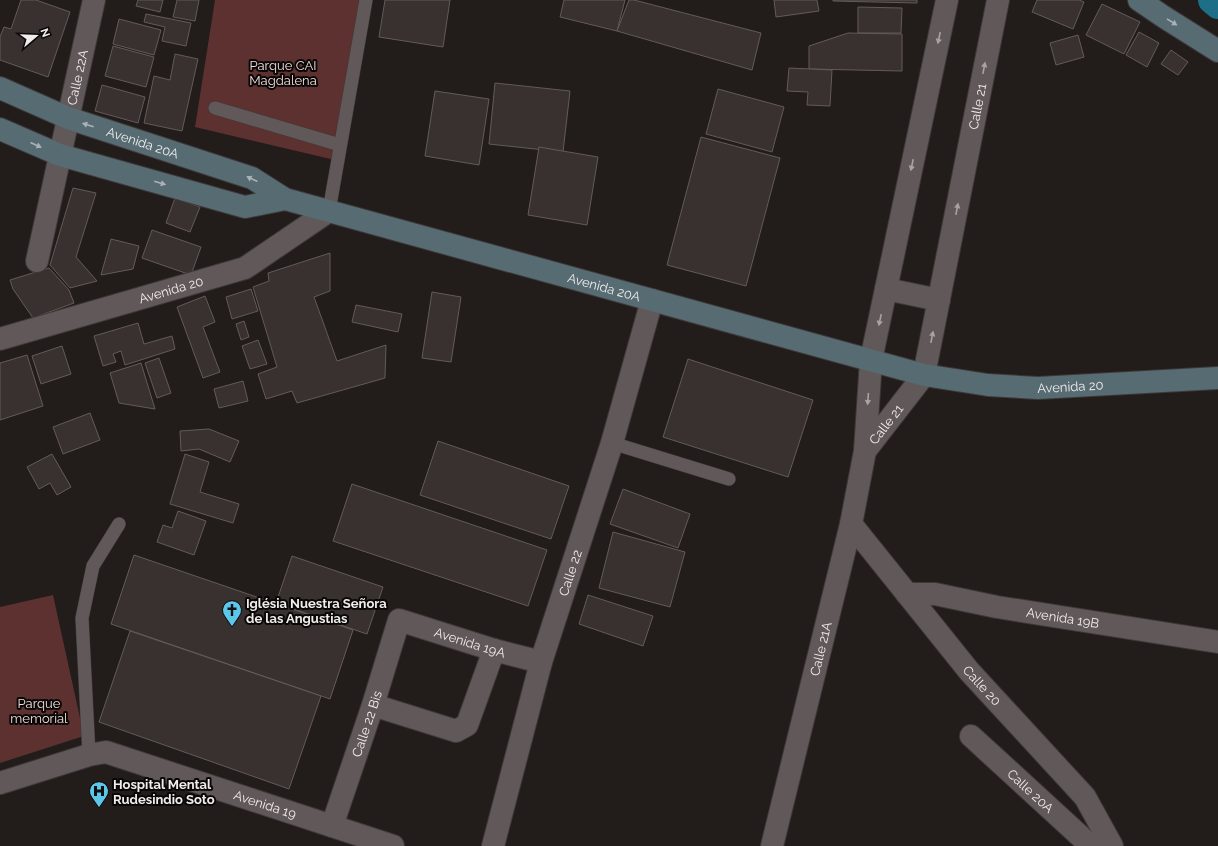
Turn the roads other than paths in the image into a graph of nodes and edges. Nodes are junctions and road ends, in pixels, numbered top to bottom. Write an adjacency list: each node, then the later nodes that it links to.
1 (94, 0): 9 (street, Calle 22A)
2 (366, 0): 11 (lane)
3 (947, 0): 16 (street, Calle 21, one-way to 16)
4 (998, 0): 18 (street, Calle 21, one-way to 4)
5 (1139, 0): 6 (main road, one-way to 6)
6 (1218, 51)
7 (0, 88): 9 (main road, Avenida 20A)
8 (215, 108): 11 (lane)
9 (68, 118): 12 (street, Calle 22A); 13 (main road, Avenida 20A, one-way to 9)
10 (0, 129): 12 (main road, Avenida 20A, one-way to 12)
11 (340, 145): 14 (lane)
12 (60, 155): 13 (main road, Avenida 20A, one-way to 13); 15 (street, Calle 22A)
13 (285, 199): 14 (main road, Avenida 20A)
14 (329, 211): 17 (main road, Avenida 20A); 19 (street, Avenida 20)
15 (37, 261)
16 (886, 289): 18 (street); 20 (street, Calle 21, one-way to 20)
17 (652, 300): 20 (main road, Avenida 20A); 23 (street, Calle 22)
18 (939, 300): 21 (street, Calle 21, one-way to 18)
19 (0, 339)
20 (871, 360): 21 (main road, Avenida 20A); 24 (street, Calle 21, one-way to 24)
21 (924, 375): 22 (main road, Avenida 20); 24 (street, Calle 21)
22 (1218, 378)
23 (612, 443): 25 (lane); 32 (street, Calle 22)
24 (865, 451): 27 (street, Calle 21A)
25 (729, 479)
26 (119, 524): 35 (lane)
27 (851, 524): 28 (street, Calle 20); 40 (street, Calle 21A)
28 (907, 594): 30 (street, Avenida 19B); 42 (street, Calle 20)
29 (399, 620): 31 (street, Avenida 19A); 33 (street, Calle 22 Bis)
30 (1218, 642)
31 (494, 650): 32 (street, Avenida 19A); 33 (street)
32 (541, 662): 39 (street, Calle 22)
33 (373, 705): 37 (street, Calle 22 Bis)
34 (971, 736): 41 (street, Calle 20A)
35 (89, 755): 36 (street, Avenida 19); 37 (street, Avenida 19)
36 (0, 783)
37 (332, 826): 38 (street, Avenida 19)
38 (393, 846)
39 (493, 846)
40 (772, 846)
41 (1091, 846)
42 (1112, 846)

